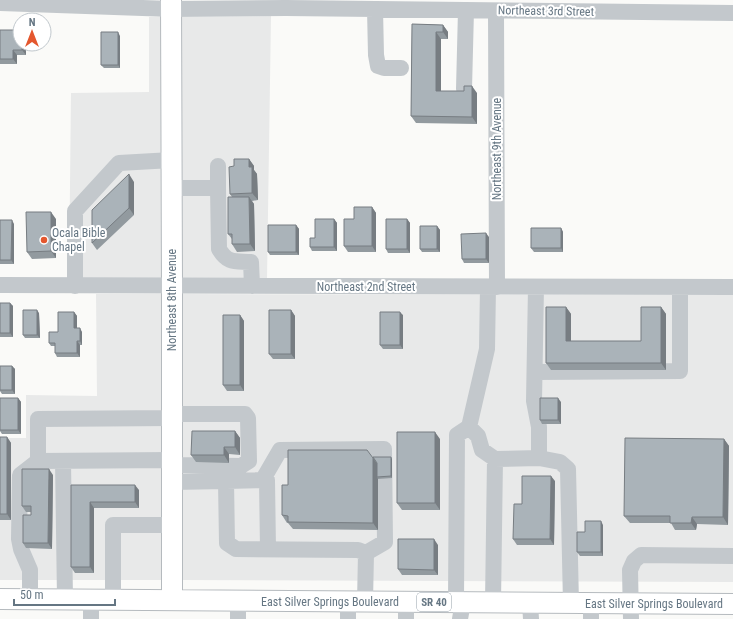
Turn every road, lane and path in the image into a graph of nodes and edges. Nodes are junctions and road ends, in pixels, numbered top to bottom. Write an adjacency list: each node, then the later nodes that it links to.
1 (29, 2): 2 (street, Northeast 3rd Street); 3 (street, Northeast 3rd Street)
2 (0, 3)
3 (67, 3): 6 (street, Northeast 3rd Street)
4 (286, 4): 6 (street, Northeast 3rd Street); 7 (street, Northeast 3rd Street)
5 (421, 4): 7 (street, Northeast 3rd Street); 8 (street, Northeast 3rd Street)
6 (171, 5): 13 (main road, Northeast 8th Avenue)
7 (375, 9): 11 (street)
8 (466, 10): 9 (street, Northeast 3rd Street); 12 (street)
9 (496, 11): 10 (street, Northeast 3rd Street); 21 (street, Northeast 9th Avenue)
10 (733, 13)
11 (401, 68)
12 (464, 89)
13 (172, 160): 15 (main road, Northeast 8th Avenue); 18 (street)
14 (218, 166): 16 (street)
15 (172, 188): 16 (street); 19 (main road, Northeast 8th Avenue)
16 (218, 188): 20 (street)
17 (0, 285): 18 (street, Northeast 2nd Street)
18 (75, 286): 19 (street, Northeast 2nd Street)
19 (172, 286): 20 (street, Northeast 2nd Street); 26 (main road, Northeast 8th Avenue)
20 (252, 286): 21 (street, Northeast 2nd Street)
21 (492, 287): 22 (street, Northeast 2nd Street); 27 (street, Northeast 9th Avenue)
22 (536, 287): 23 (street, Northeast 2nd Street); 25 (street)
23 (680, 287): 24 (street, Northeast 2nd Street); 25 (street)
24 (733, 288)
25 (535, 372): 28 (street)
26 (172, 416): 30 (street); 32 (main road, Northeast 8th Avenue); 32 (street)
27 (469, 427): 29 (street); 49 (street)
28 (539, 458): 29 (street); 46 (street)
29 (495, 459): 45 (street)
30 (38, 461): 31 (street); 40 (street)
31 (63, 461): 32 (street); 41 (street)
32 (172, 469): 33 (street); 35 (main road, Northeast 8th Avenue)
33 (226, 481): 34 (street); 36 (street)
34 (262, 481): 36 (street); 37 (street)
35 (172, 525): 43 (street); 44 (main road, Northeast 8th Avenue)
36 (268, 550): 37 (street)
37 (366, 553): 48 (street)
38 (733, 556): 54 (street)
39 (0, 599): 40 (main road, East Silver Springs Boulevard / SR 40)
40 (30, 599): 41 (main road, East Silver Springs Boulevard / SR 40)
41 (64, 599): 42 (main road, East Silver Springs Boulevard / SR 40)
42 (91, 599): 43 (main road, East Silver Springs Boulevard / SR 40); 55 (street)
43 (113, 600): 44 (main road, East Silver Springs Boulevard / SR 40)
44 (172, 600): 50 (main road, East Silver Springs Boulevard / SR 40)
45 (493, 603): 49 (main road, East Silver Springs Boulevard / SR 40); 52 (main road, East Silver Springs Boulevard / SR 40)
46 (571, 603): 52 (main road, East Silver Springs Boulevard / SR 40); 53 (main road, East Silver Springs Boulevard / SR 40)
47 (733, 604): 54 (main road, East Silver Springs Boulevard / SR 40)
48 (354, 607): 50 (main road, East Silver Springs Boulevard / SR 40); 51 (main road, East Silver Springs Boulevard / SR 40)
49 (460, 608): 51 (main road, East Silver Springs Boulevard / SR 40)
50 (238, 610)
51 (406, 611)
52 (531, 611)
53 (591, 611): 54 (main road, East Silver Springs Boulevard / SR 40)
54 (631, 611)
55 (90, 619)

